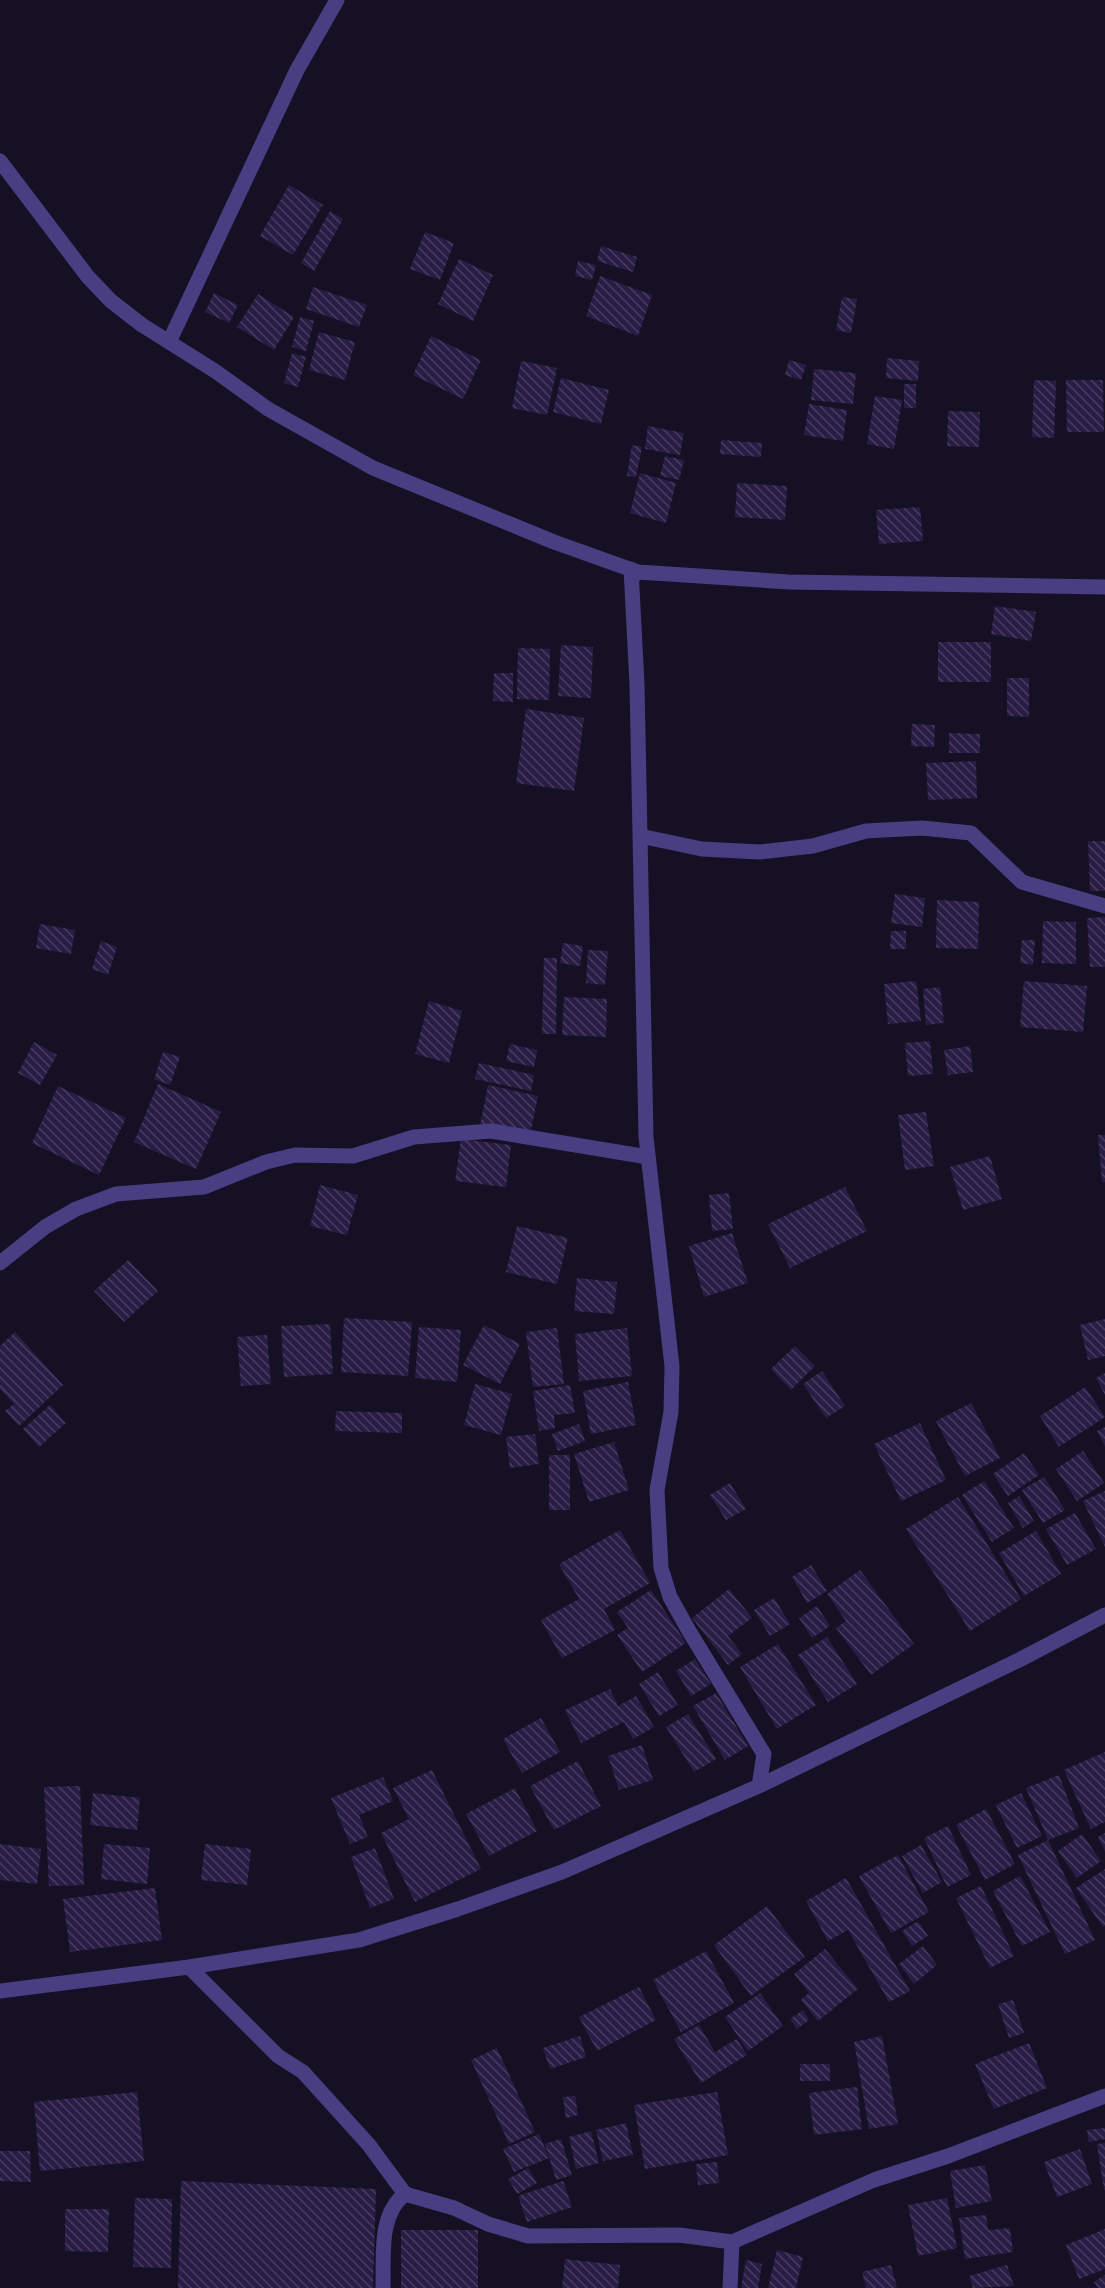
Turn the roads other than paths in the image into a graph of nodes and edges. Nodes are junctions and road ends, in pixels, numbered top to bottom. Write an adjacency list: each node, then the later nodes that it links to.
1 (337, 0): 3 (street)
2 (0, 160): 3 (street)
3 (169, 342): 4 (street)
4 (634, 570): 5 (street); 6 (street)
5 (1105, 587)
6 (640, 836): 7 (street); 8 (street)
7 (1105, 906)
8 (648, 1157): 9 (street); 11 (street)
9 (0, 1263)
10 (1105, 1614): 11 (street)
11 (759, 1786): 12 (street)
12 (189, 1967): 13 (street); 15 (street)
13 (0, 1991)
14 (1105, 2096): 16 (street)
15 (405, 2194): 16 (street); 17 (street)
16 (732, 2242): 18 (street)
17 (382, 2288)
18 (730, 2288)

